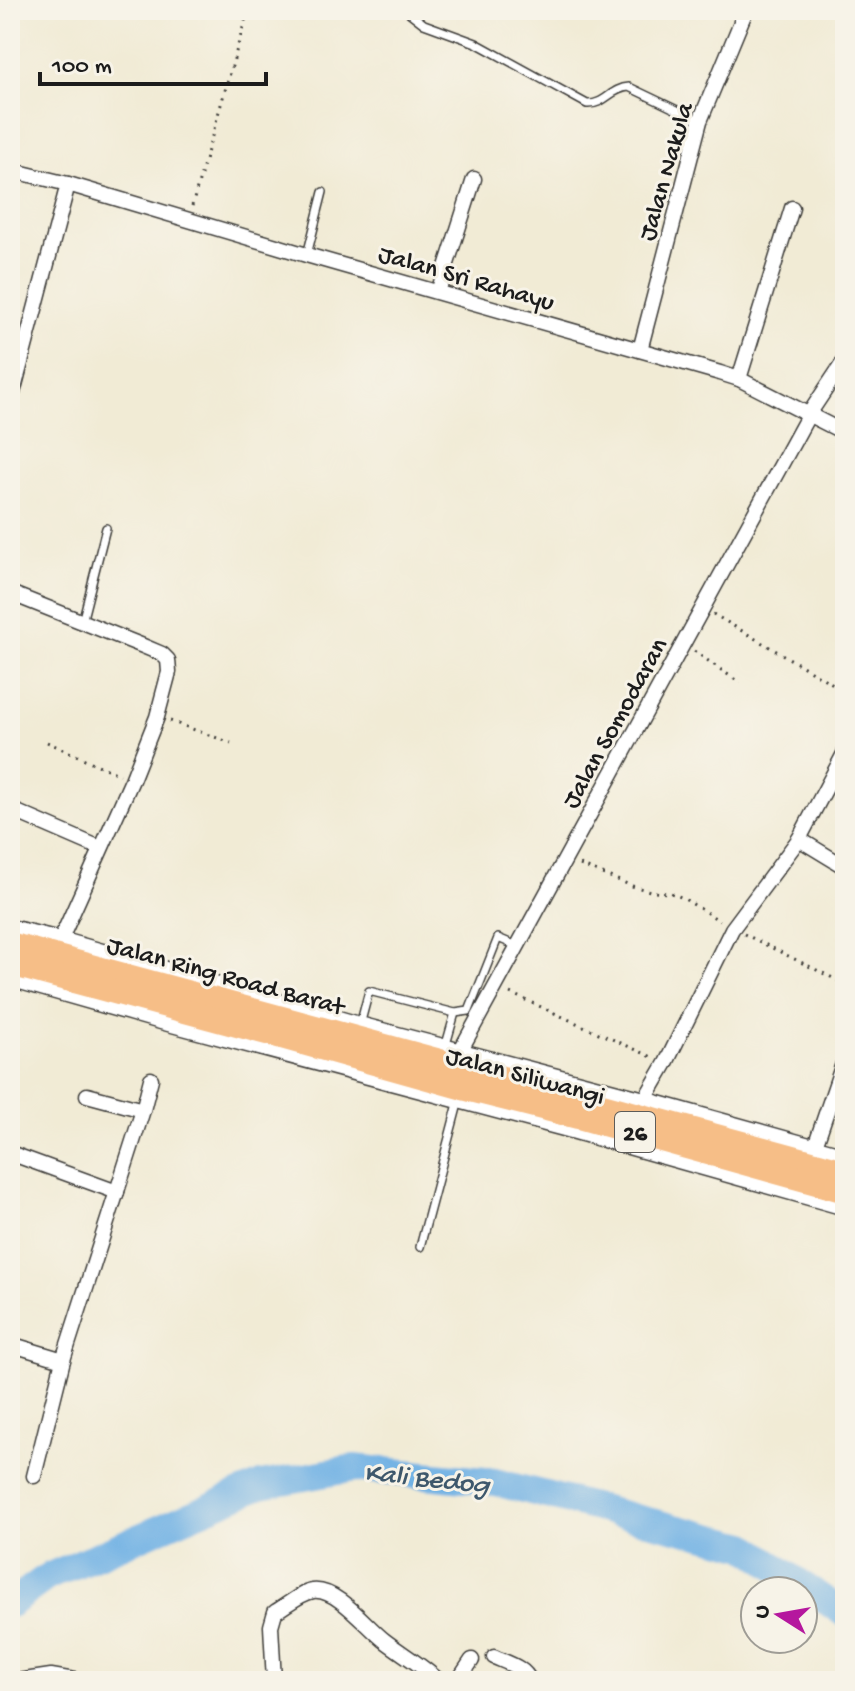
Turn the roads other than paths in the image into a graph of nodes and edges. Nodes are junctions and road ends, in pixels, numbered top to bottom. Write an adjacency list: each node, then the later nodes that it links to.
1 (406, 10): 3 (lane)
2 (746, 10): 3 (street, Jalan Nakula)
3 (700, 121): 11 (street, Jalan Nakula)
4 (10, 170): 6 (street, Jalan Sri Rahayu)
5 (474, 179): 10 (street)
6 (68, 184): 9 (street, Jalan Sri Rahayu); 14 (street)
7 (323, 192): 9 (lane)
8 (792, 208): 13 (street)
9 (307, 255): 10 (street, Jalan Sri Rahayu)
10 (438, 292): 11 (street, Jalan Sri Rahayu)
11 (640, 350): 13 (street, Jalan Sri Rahayu)
12 (845, 360): 15 (street, Jalan Somodaran)
13 (739, 379): 15 (street, Jalan Sri Rahayu)
14 (10, 404)
15 (809, 414): 16 (street, Jalan Sri Rahayu); 28 (street, Jalan Somodaran)
16 (845, 433)
17 (106, 528): 19 (lane)
18 (10, 593): 19 (street)
19 (83, 621): 23 (street)
20 (845, 752): 22 (street)
21 (10, 809): 23 (street)
22 (799, 839): 24 (street); 40 (street)
23 (100, 848): 26 (street)
24 (845, 867)
25 (10, 929): 26 (street)
26 (60, 941): 32 (street)
27 (10, 944): 35 (highway, Jalan Ring Road Barat / 26)
28 (517, 946): 31 (lane); 35 (street, Jalan Somodaran)
29 (10, 964): 33 (highway, Jalan Ring Road Barat / 26)
30 (10, 977): 33 (street)
31 (455, 1013): 32 (lane); 35 (lane)
32 (359, 1026): 35 (street)
33 (272, 1042): 35 (highway, Jalan Ring Road Barat / 26); 39 (street)
34 (845, 1058): 42 (street)
35 (439, 1059): 37 (highway, Jalan Siliwangi / 26); 46 (highway, Jalan Siliwangi / 26)
36 (151, 1079): 41 (street)
37 (560, 1086): 40 (street); 45 (highway, Jalan Siliwangi / 26)
38 (87, 1095): 41 (street)
39 (459, 1100): 48 (street); 49 (lane)
40 (644, 1101): 42 (street)
41 (143, 1110): 47 (street)
42 (814, 1149): 44 (street)
43 (10, 1153): 47 (street)
44 (845, 1157)
45 (845, 1171)
46 (845, 1191)
47 (117, 1192): 51 (street)
48 (845, 1206)
49 (420, 1247)
50 (10, 1344): 51 (street)
51 (63, 1360): 52 (street)
52 (34, 1476)
53 (494, 1657): 60 (street)
54 (472, 1660): 59 (street)
55 (18, 1681): 56 (street)
56 (80, 1681)
57 (274, 1681): 58 (street)
58 (439, 1681)
59 (458, 1681)
60 (530, 1681)

